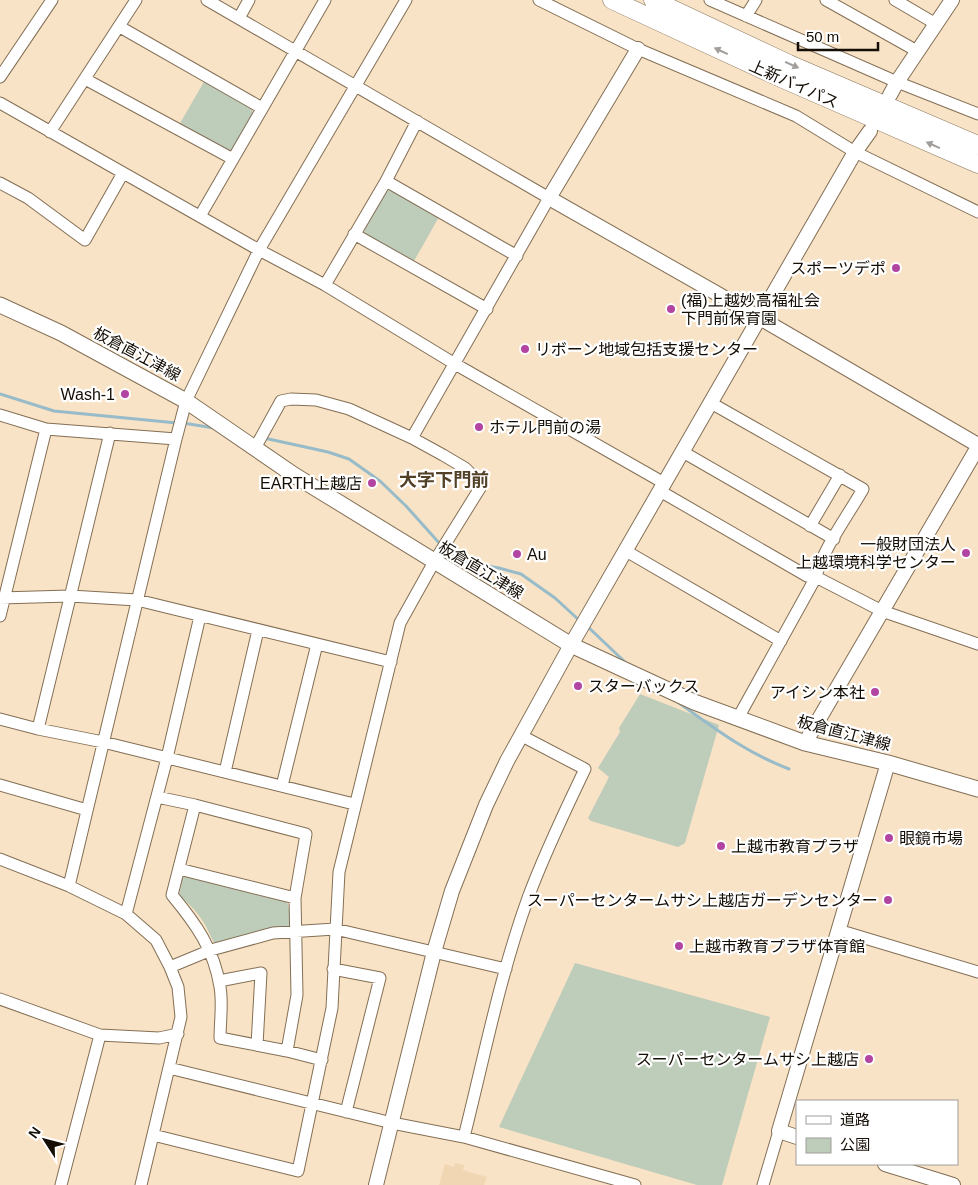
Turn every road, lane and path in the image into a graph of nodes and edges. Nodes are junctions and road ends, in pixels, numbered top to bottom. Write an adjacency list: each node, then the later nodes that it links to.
1 (52, 0): 22 (street)
2 (136, 0): 18 (street)
3 (207, 0): 16 (street)
4 (249, 0): 16 (street)
5 (325, 0): 21 (street)
6 (406, 0): 25 (street)
7 (539, 0): 19 (street)
8 (612, 0): 36 (highway, 上新バイパス, one-way to 8)
9 (653, 0): 33 (highway, 上新バイパス, one-way to 33)
10 (710, 0): 15 (street)
11 (756, 0): 15 (street)
12 (826, 0): 20 (street)
13 (895, 0): 17 (street)
14 (952, 0): 17 (street)
15 (746, 16): 24 (street)
16 (239, 18): 21 (street)
17 (936, 24): 20 (street)
18 (120, 27): 23 (street); 28 (street)
19 (638, 49): 34 (street); 40 (street)
20 (917, 51): 24 (street)
21 (295, 52): 25 (street); 28 (street)
22 (0, 77)
23 (85, 79): 32 (street); 35 (street)
24 (897, 82): 26 (street); 29 (street)
25 (356, 86): 30 (street); 44 (street)
26 (890, 95)
27 (0, 103): 32 (street)
28 (262, 108): 35 (street)
29 (978, 114)
30 (417, 121): 38 (street); 40 (street)
31 (870, 131): 34 (street)
32 (50, 132): 37 (street)
33 (978, 145)
34 (855, 152): 41 (street); 49 (street)
35 (233, 159): 42 (street)
36 (978, 164)
37 (123, 173): 39 (street); 42 (street)
38 (386, 181): 43 (street); 45 (street)
39 (0, 183)
40 (550, 198): 45 (street); 49 (street)
41 (978, 212)
42 (200, 216): 44 (street)
43 (354, 234): 46 (street); 48 (street)
44 (259, 250): 46 (street); 51 (street)
45 (517, 256): 48 (street)
46 (325, 285): 50 (street)
47 (0, 305): 51 (main road, 板倉直江津線)
48 (487, 309): 50 (street)
49 (760, 318): 52 (street); 58 (street)
50 (455, 364): 56 (street); 62 (street)
51 (186, 401): 57 (street); 59 (main road, 板倉直江津線)
52 (711, 403): 60 (street); 61 (street)
53 (0, 415): 54 (street)
54 (46, 428): 55 (street); 69 (street)
55 (110, 434): 57 (street); 68 (street)
56 (412, 438): 59 (street); 66 (street)
57 (176, 439): 70 (street)
58 (978, 446): 71 (street)
59 (255, 448): 66 (main road, 板倉直江津線)
60 (683, 452): 62 (street); 63 (street)
61 (840, 475): 63 (street); 64 (street)
62 (662, 487): 65 (street); 67 (street)
63 (810, 526): 64 (street)
64 (834, 539): 67 (street)
65 (626, 551): 75 (street); 78 (street)
66 (434, 562): 78 (main road, 板倉直江津線); 79 (street)
67 (816, 577): 71 (street); 75 (street)
68 (70, 596): 69 (street); 70 (street); 82 (street)
69 (2, 598): 72 (street)
70 (137, 600): 73 (street); 84 (street)
71 (882, 611): 77 (street); 85 (street)
72 (0, 616)
73 (200, 616): 74 (street); 86 (street)
74 (258, 630): 76 (street); 88 (street)
75 (781, 640): 80 (street)
76 (317, 644): 79 (street); 90 (street)
77 (978, 644)
78 (571, 645): 80 (main road, 板倉直江津線); 83 (street)
79 (391, 662): 94 (street)
80 (738, 718): 85 (main road, 板倉直江津線)
81 (0, 719): 82 (street)
82 (38, 729): 84 (street)
83 (522, 736): 105 (street); 108 (street)
84 (103, 742): 86 (street); 95 (street)
85 (805, 743): 87 (main road, 板倉直江津線)
86 (167, 758): 88 (street); 92 (street)
87 (888, 763): 91 (main road, 板倉直江津線); 102 (street)
88 (225, 772): 90 (street)
89 (0, 785): 95 (street)
90 (282, 786): 94 (street)
91 (978, 789)
92 (157, 797): 93 (street); 100 (street)
93 (195, 804): 97 (street); 99 (street)
94 (354, 804): 101 (street)
95 (86, 810): 98 (street)
96 (0, 859): 98 (street)
97 (179, 869): 99 (street); 104 (street)
98 (69, 886): 100 (street)
99 (296, 898): 103 (street)
100 (126, 914): 106 (street)
101 (335, 929): 103 (street); 105 (street); 107 (street)
102 (838, 930): 109 (street); 121 (street)
103 (297, 931): 104 (street); 115 (street)
104 (211, 950): 106 (street); 110 (street)
105 (434, 952): 108 (street); 120 (street)
106 (170, 967): 112 (street)
107 (333, 969): 116 (street); 119 (street)
108 (506, 969): 124 (street)
109 (978, 972)
110 (219, 981): 114 (street); 114 (street)
111 (0, 999): 113 (street)
112 (178, 1034): 113 (street); 117 (street)
113 (100, 1035): 127 (street)
114 (256, 1045): 115 (street)
115 (287, 1051): 116 (street)
116 (322, 1060): 118 (street)
117 (169, 1068): 118 (street); 122 (street)
118 (312, 1103): 119 (street); 122 (street)
119 (346, 1112): 120 (street)
120 (392, 1123): 124 (street); 129 (street)
121 (779, 1131): 123 (street); 130 (street)
122 (153, 1135): 128 (street)
123 (796, 1136)
124 (464, 1138): 126 (street)
125 (888, 1165): 131 (street)
126 (630, 1184)
127 (61, 1185)
128 (141, 1185)
129 (376, 1185)
130 (763, 1185)
131 (953, 1185)

